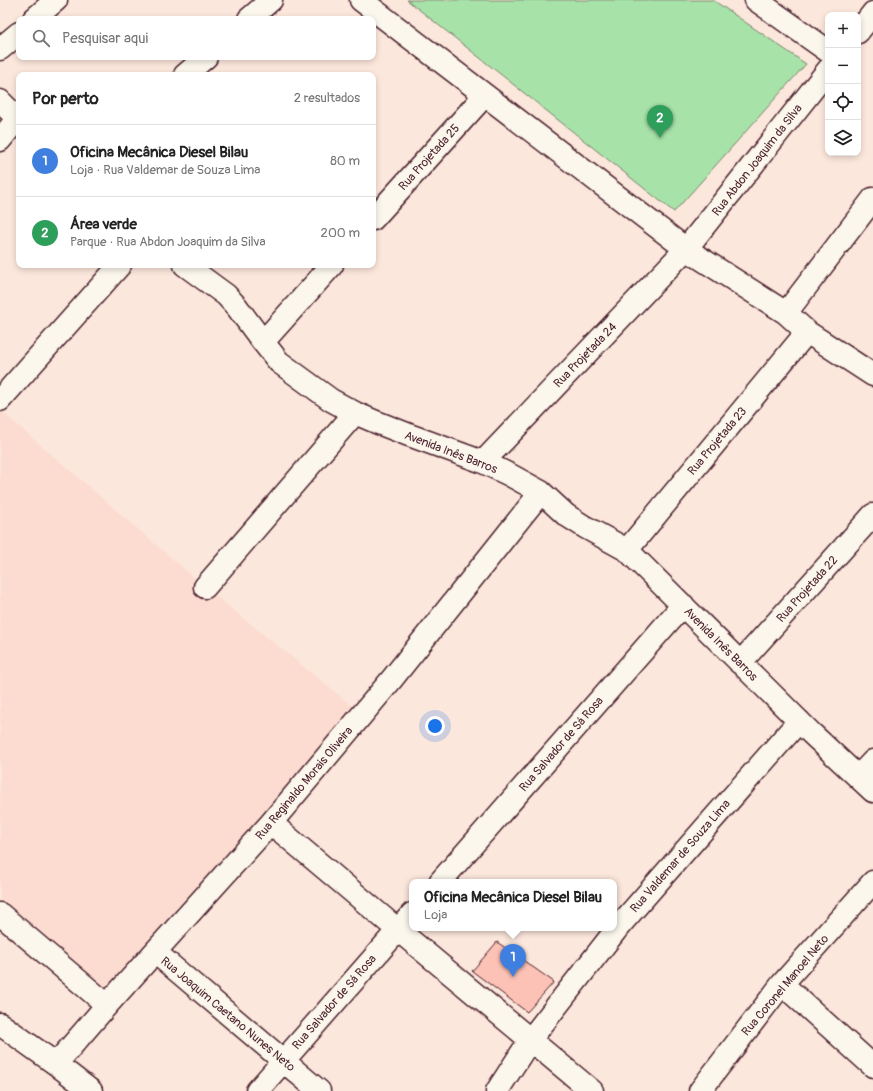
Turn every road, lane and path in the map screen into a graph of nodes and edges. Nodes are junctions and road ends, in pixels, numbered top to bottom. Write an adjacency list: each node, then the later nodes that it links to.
1 (56, 0): 6 (street)
2 (271, 0): 7 (street)
3 (361, 0): 15 (street)
4 (756, 0): 11 (street)
5 (873, 13): 8 (street)
6 (37, 16)
7 (253, 16)
8 (861, 28)
9 (16, 35): 10 (street)
10 (0, 49)
11 (825, 49)
12 (203, 60): 13 (street)
13 (189, 72)
14 (825, 74): 22 (street, Rua Abdon Joaquim da Silva)
15 (486, 95): 21 (street, Rua Projetada 25); 22 (street)
16 (0, 101): 17 (street)
17 (16, 117)
18 (16, 121): 19 (street)
19 (0, 140)
20 (873, 199): 26 (street)
21 (376, 216)
22 (686, 249): 26 (street); 32 (street, Rua Projetada 24)
23 (117, 268): 30 (street)
24 (190, 268): 28 (street, Avenida Inês Barros)
25 (329, 268): 28 (street)
26 (786, 313): 27 (street)
27 (807, 332): 29 (street); 35 (street, Rua Projetada 23)
28 (263, 342): 31 (street, Avenida Inês Barros)
29 (873, 375)
30 (0, 400)
31 (355, 413): 32 (street, Avenida Inês Barros); 36 (street)
32 (483, 462): 33 (street, Avenida Inês Barros)
33 (542, 492): 35 (street, Avenida Inês Barros); 42 (street, Rua Reginaldo Morais Oliveira)
34 (873, 515): 38 (street, Rua Projetada 22)
35 (627, 550): 37 (street, Avenida Inês Barros)
36 (205, 587)
37 (683, 605): 38 (street, Avenida Inês Barros); 43 (street, Rua Salvador de Sá Rosa)
38 (740, 663): 39 (street, Avenida Inês Barros)
39 (799, 721): 41 (street, Avenida Inês Barros); 47 (street, Rua Valdemar de Souza Lima)
40 (873, 760): 41 (street)
41 (866, 784)
42 (271, 823): 48 (street); 50 (street, Rua Reginaldo Morais Oliveira)
43 (443, 879)
44 (873, 882): 51 (street, Rua Coronel Manoel Neto)
45 (0, 914): 52 (street)
46 (409, 917): 48 (street, Rua Salvador de Sá Rosa)
47 (617, 929)
48 (398, 930): 54 (street); 55 (street, Rua Salvador de Sá Rosa)
49 (615, 931): 54 (street, Rua Valdemar de Souza Lima)
50 (155, 952): 52 (street, Rua Reginaldo Morais Oliveira); 55 (street, Rua Joaquim Caetano Nunes Neto)
51 (782, 984): 57 (street); 63 (street, Rua Coronel Manoel Neto)
52 (107, 1005): 56 (street, Rua Reginaldo Morais Oliveira)
53 (0, 1024): 56 (street)
54 (530, 1040): 61 (street, Rua Valdemar de Souza Lima); 62 (street)
55 (284, 1060): 59 (street, Rua Salvador de Sá Rosa); 60 (street, Rua Joaquim Caetano Nunes Neto)
56 (56, 1064): 58 (street)
57 (873, 1066)
58 (91, 1091)
59 (257, 1091)
60 (319, 1091)
61 (496, 1091)
62 (592, 1091)
63 (700, 1091)

